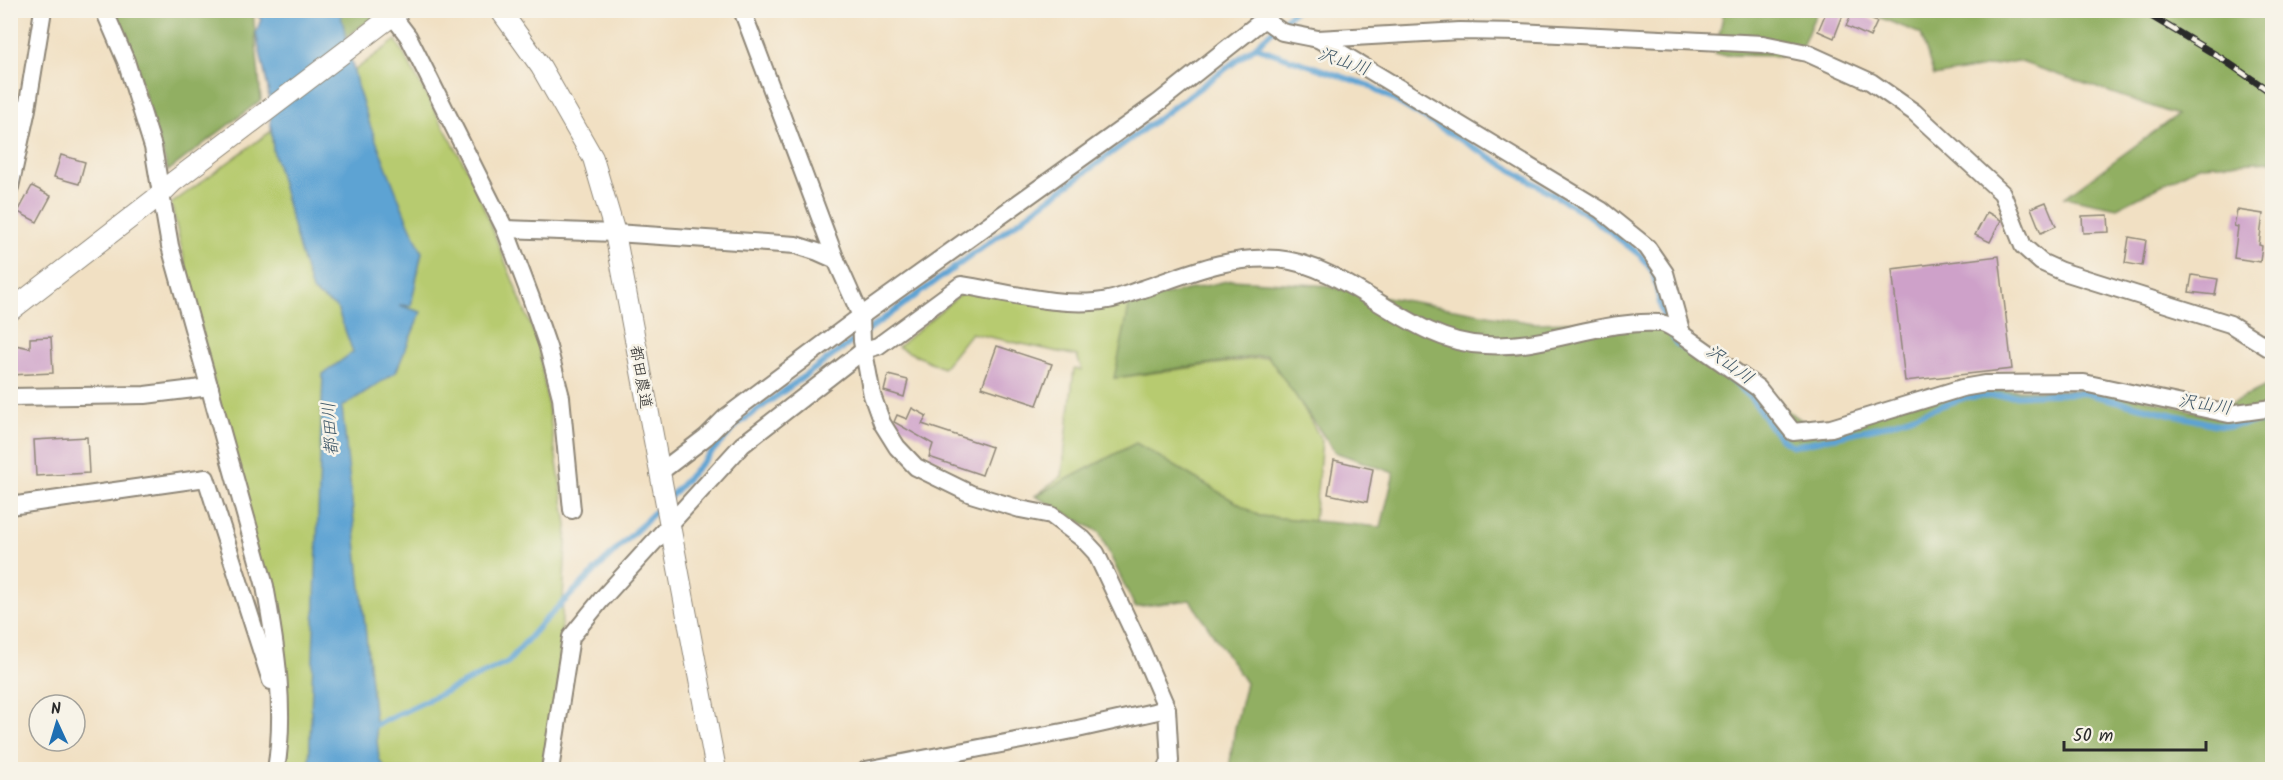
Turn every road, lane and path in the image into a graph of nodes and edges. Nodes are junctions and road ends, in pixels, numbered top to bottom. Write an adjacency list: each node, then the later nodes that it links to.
1 (43, 10): 7 (street)
2 (104, 10): 8 (street)
3 (500, 10): 10 (street, 都田農道)
4 (742, 10): 11 (street)
5 (396, 13): 8 (street); 9 (street)
6 (1318, 39): 13 (street); 14 (street); 16 (street)
7 (10, 187)
8 (166, 188): 12 (street); 17 (street)
9 (505, 229): 10 (street); 22 (street)
10 (615, 233): 11 (street); 20 (street, 都田農道)
11 (836, 260): 13 (street)
12 (10, 311)
13 (861, 320): 15 (street); 20 (street)
14 (1673, 329): 15 (street); 19 (street)
15 (863, 345): 23 (street); 25 (street)
16 (2272, 350)
17 (210, 387): 18 (street); 24 (street)
18 (10, 397)
19 (2272, 408)
20 (660, 480): 23 (street, 都田農道)
21 (10, 506): 24 (street)
22 (572, 510)
23 (668, 521): 28 (street); 29 (street, 都田農道)
24 (280, 709): 27 (street)
25 (1167, 709): 26 (street); 31 (street)
26 (928, 764): 30 (street)
27 (276, 770)
28 (550, 770)
29 (716, 770)
30 (866, 770)
31 (1166, 770)

